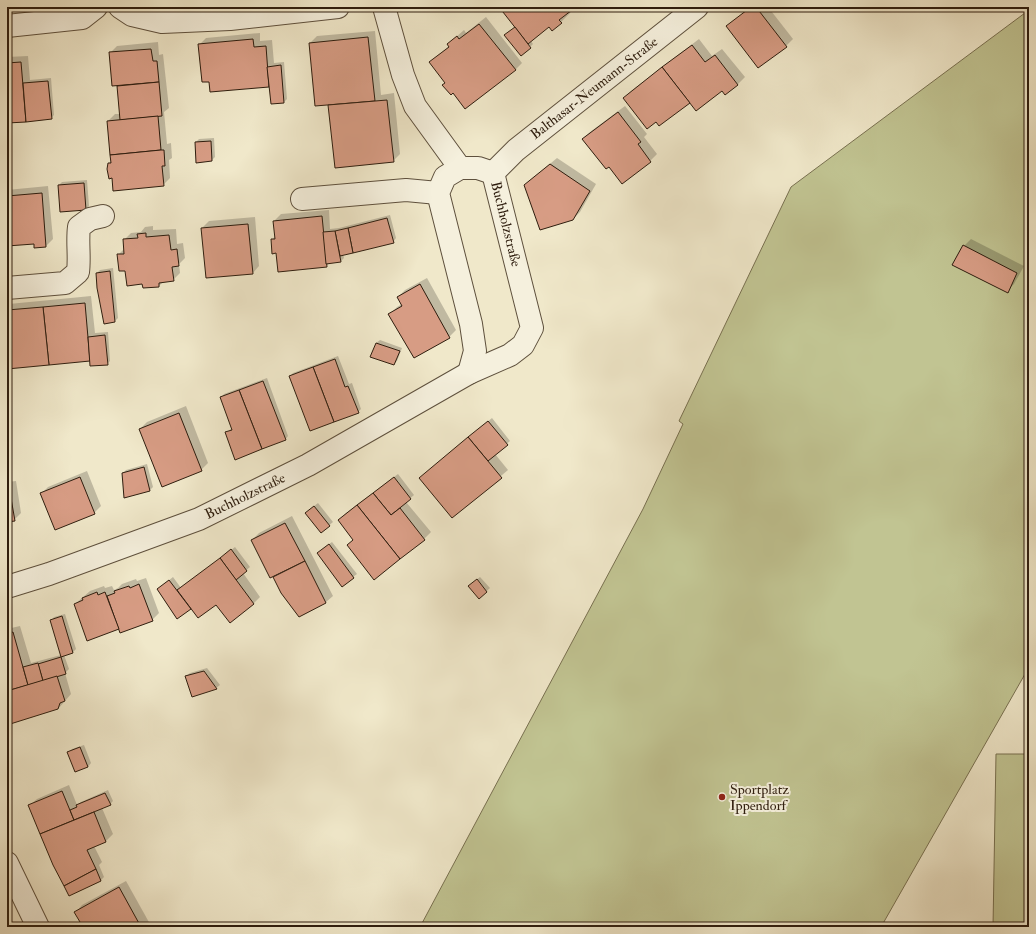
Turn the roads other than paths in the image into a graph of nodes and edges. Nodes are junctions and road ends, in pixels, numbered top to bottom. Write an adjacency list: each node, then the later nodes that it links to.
1 (96, 7): 6 (street)
2 (120, 7): 3 (street)
3 (338, 7)
4 (384, 7): 7 (street)
5 (697, 7): 8 (street, Balthasar-Neumann-Straße)
6 (7, 26)
7 (460, 168): 8 (street, Buchholzstraße); 9 (street)
8 (493, 173): 13 (street, Buchholzstraße)
9 (438, 193): 10 (street); 13 (street)
10 (302, 199)
11 (103, 216): 12 (street)
12 (7, 288)
13 (469, 373): 14 (street, Buchholzstraße)
14 (7, 587)
15 (7, 864): 16 (street)
16 (38, 927)

